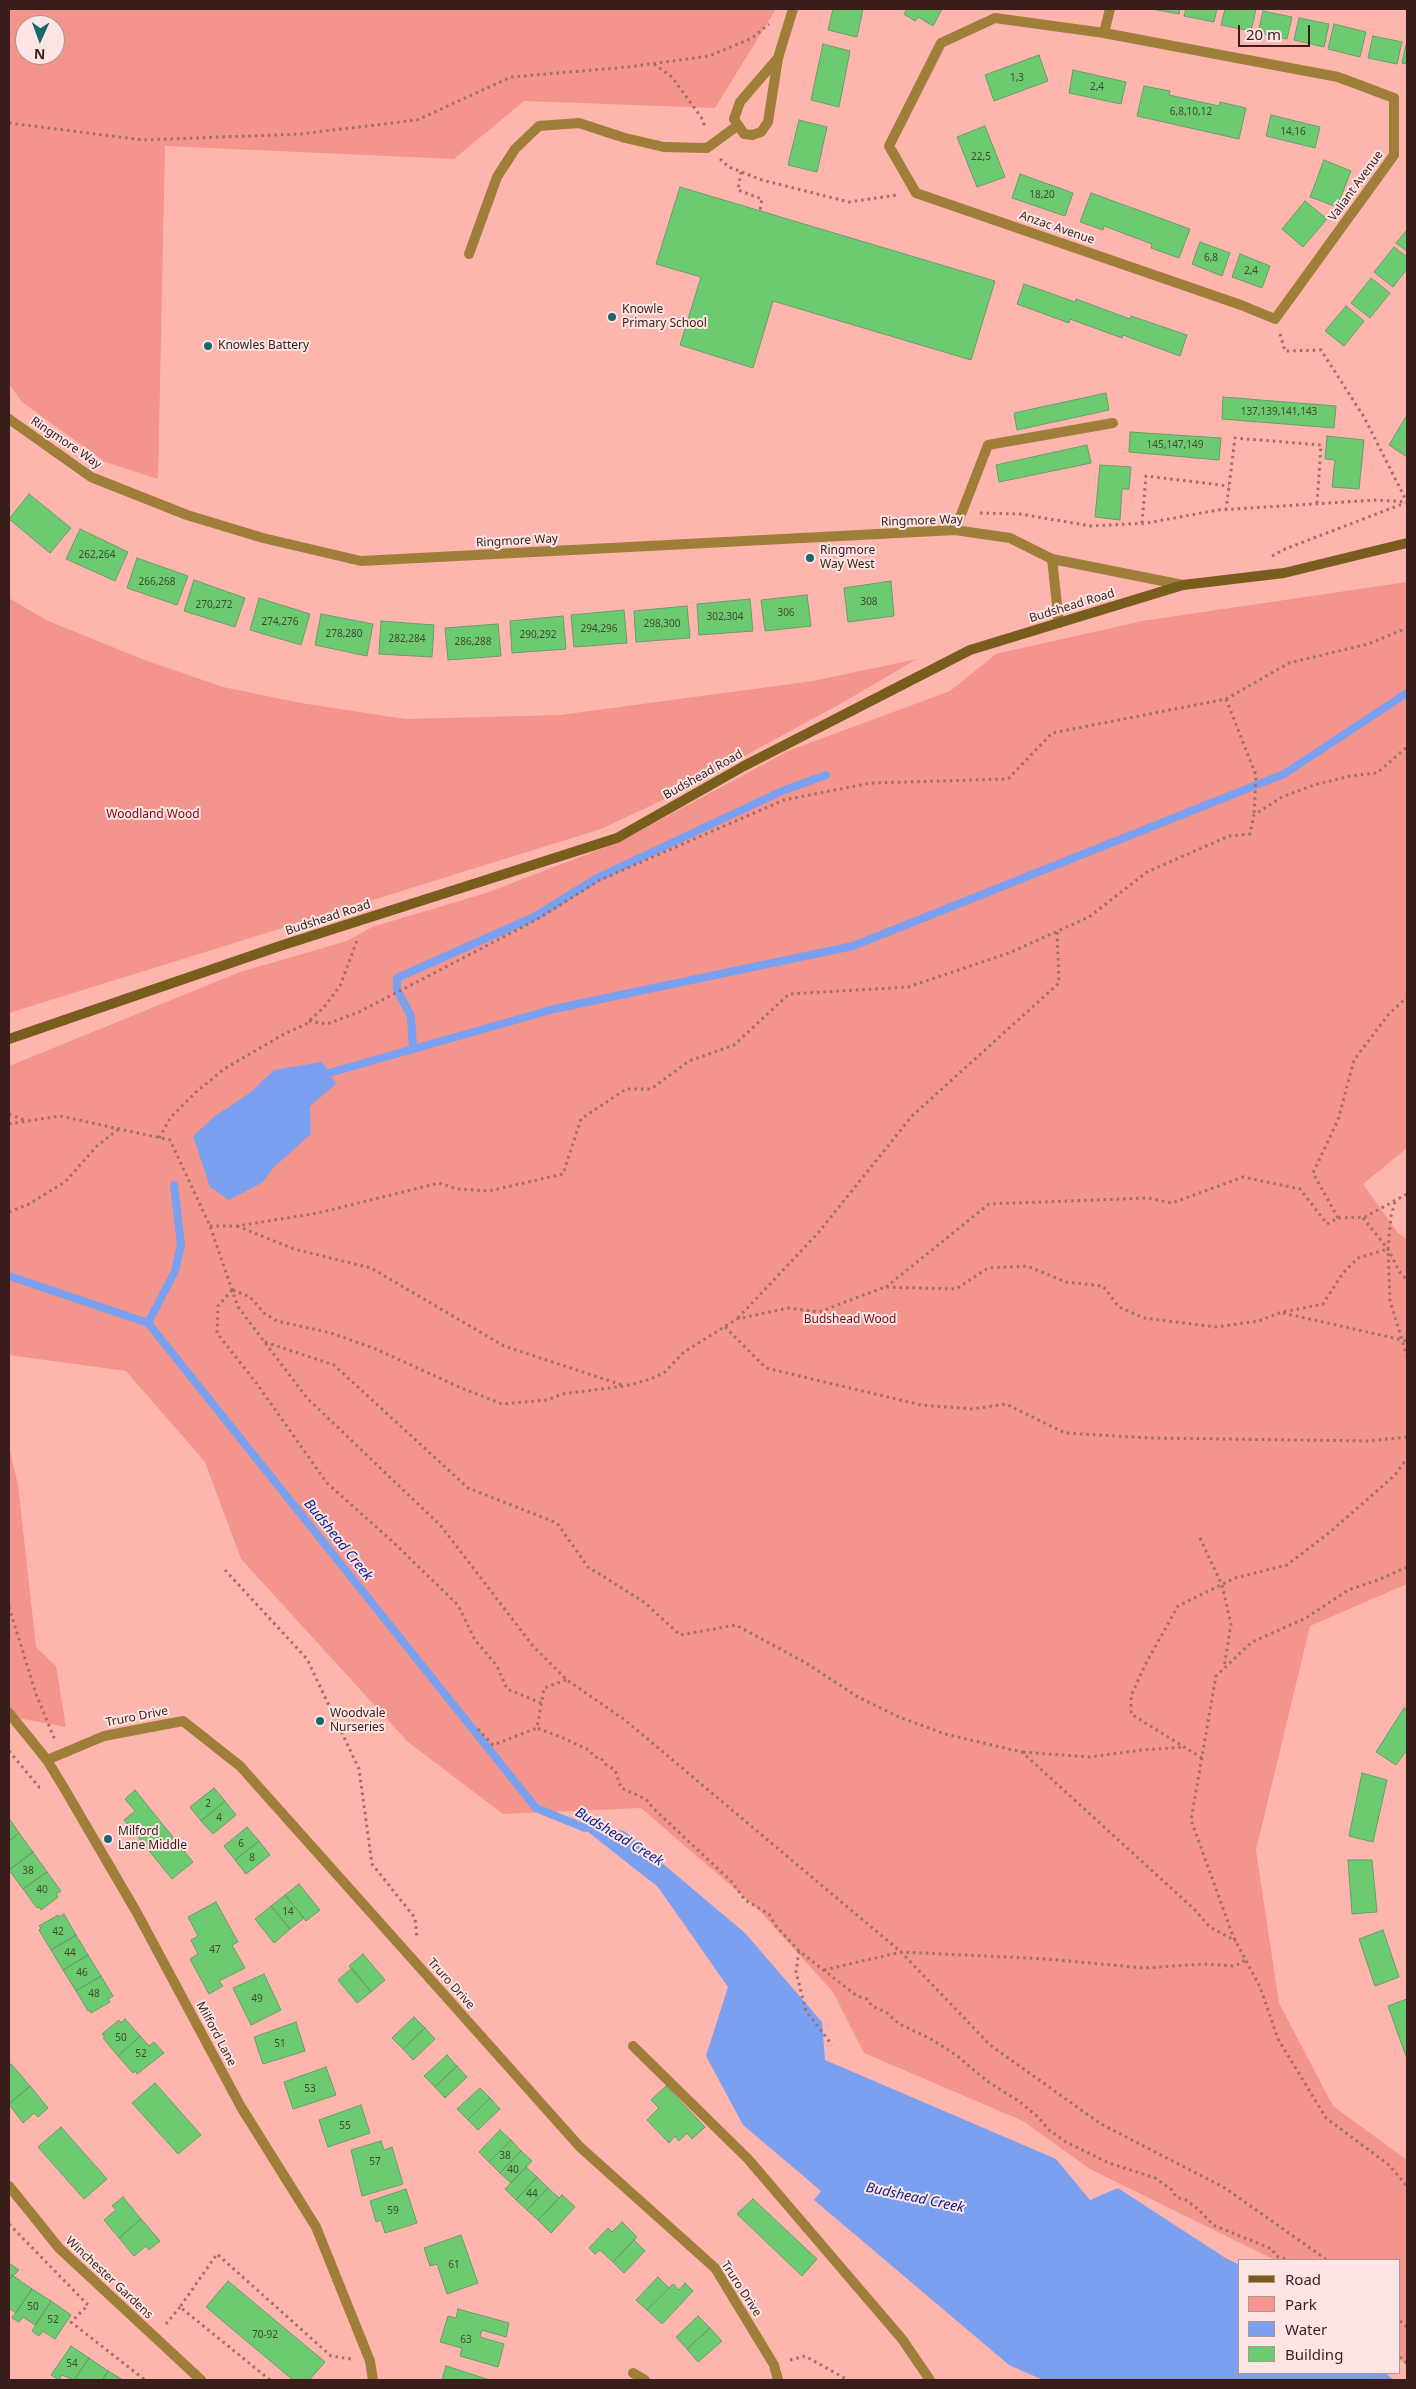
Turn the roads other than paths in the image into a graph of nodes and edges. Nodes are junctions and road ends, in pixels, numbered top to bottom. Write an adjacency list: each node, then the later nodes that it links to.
1 (1110, 9): 3 (street)
2 (792, 14): 4 (street)
3 (1104, 33): 7 (street, Valiant Avenue); 7 (street, Anzac Avenue)
4 (778, 58): 5 (street); 5 (street)
5 (737, 126): 6 (street)
6 (469, 254)
7 (1242, 305)
8 (9, 418): 10 (street, Ringmore Way)
9 (1113, 423): 10 (street)
10 (955, 530): 12 (street, Ringmore Way)
11 (1407, 543): 13 (street, Budshead Road)
12 (1052, 559): 13 (street, Ringmore Way); 14 (street)
13 (1183, 584): 14 (street, Budshead Road)
14 (1059, 623): 15 (street, Budshead Road)
15 (9, 1039)
16 (9, 1713): 17 (street, Milford Lane)
17 (47, 1760): 22 (street, Milford Lane); 24 (street, Truro Drive)
18 (633, 2046): 25 (street)
19 (9, 2186): 21 (street, Winchester Gardens)
20 (633, 2373): 23 (street)
21 (201, 2380)
22 (373, 2380)
23 (646, 2380)
24 (778, 2380)
25 (930, 2380)

